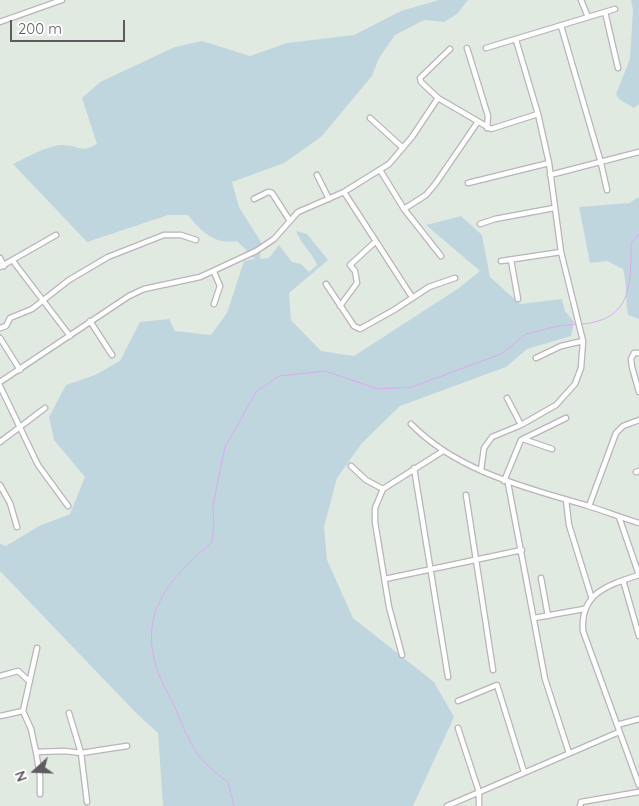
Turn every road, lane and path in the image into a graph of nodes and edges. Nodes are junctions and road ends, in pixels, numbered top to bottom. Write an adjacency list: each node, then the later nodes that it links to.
1 (62, 0): 6 (street)
2 (581, 0): 5 (street)
3 (615, 9): 4 (street)
4 (605, 12): 5 (street); 12 (street)
5 (588, 16): 7 (street)
6 (0, 22)
7 (561, 26): 8 (street); 21 (street)
8 (516, 40): 10 (street); 14 (street)
9 (467, 48): 17 (street)
10 (486, 48)
11 (450, 49): 13 (street)
12 (618, 68)
13 (438, 98): 16 (street); 18 (street)
14 (538, 114): 17 (street); 20 (street)
15 (370, 118): 18 (street)
16 (477, 123): 17 (street); 31 (street)
17 (487, 128)
18 (403, 148): 22 (street)
19 (639, 152): 21 (street)
20 (549, 163): 23 (street); 25 (street)
21 (601, 163): 23 (street); 26 (street)
22 (380, 170): 27 (street); 31 (street)
23 (550, 174): 30 (street)
24 (317, 175): 29 (street)
25 (468, 183)
26 (607, 190)
27 (344, 192): 29 (street); 36 (street)
28 (254, 199): 32 (street)
29 (329, 200): 32 (street)
30 (554, 208): 33 (street); 37 (street)
31 (404, 209): 38 (street)
32 (290, 221): 44 (street)
33 (480, 224)
34 (56, 235): 42 (street)
35 (196, 240): 48 (street)
36 (375, 242): 47 (street); 51 (street)
37 (561, 252): 40 (street); 56 (street)
38 (441, 256)
39 (0, 258): 43 (street)
40 (511, 260): 41 (street); 49 (street)
41 (501, 261)
42 (12, 262): 43 (street); 48 (street)
43 (2, 266)
44 (214, 272): 50 (street); 52 (street)
45 (455, 278): 47 (street)
46 (326, 284): 51 (street)
47 (412, 297): 51 (street)
48 (43, 299): 53 (street); 54 (street)
49 (518, 299)
50 (214, 304)
51 (340, 306)
52 (90, 321): 54 (street); 58 (street)
53 (0, 328)
54 (70, 336): 60 (street)
55 (0, 338): 60 (street)
56 (583, 341): 59 (street); 69 (street)
57 (639, 353): 63 (street)
58 (112, 355)
59 (536, 358)
60 (20, 370): 61 (street)
61 (0, 382)
62 (0, 386): 70 (street)
63 (639, 392)
64 (507, 398): 69 (street)
65 (45, 408): 70 (street)
66 (566, 418): 71 (street)
67 (639, 420): 84 (street)
68 (411, 424): 74 (street)
69 (521, 425): 77 (street)
70 (19, 427): 72 (street); 83 (street)
71 (523, 439): 73 (street); 78 (street)
72 (0, 442)
73 (552, 449)
74 (443, 451): 76 (street); 77 (street)
75 (351, 466): 80 (street)
76 (414, 468): 80 (street); 90 (street)
77 (481, 470): 78 (street)
78 (506, 482): 82 (street); 88 (street)
79 (0, 485): 87 (street)
80 (383, 489): 93 (street)
81 (466, 495): 89 (street)
82 (566, 500): 84 (street); 95 (street)
83 (68, 506)
84 (589, 506): 85 (street)
85 (619, 516): 86 (street); 91 (street)
86 (639, 523)
87 (17, 527)
88 (522, 550): 89 (street); 98 (street)
89 (476, 560): 90 (street); 103 (street)
90 (431, 568): 93 (street); 105 (street)
91 (639, 575): 94 (street)
92 (542, 578): 97 (street)
93 (385, 579): 102 (street)
94 (623, 580): 95 (street); 99 (street)
95 (591, 596): 96 (street)
96 (584, 608): 97 (street); 112 (street)
97 (548, 616): 98 (street)
98 (534, 618): 118 (street)
99 (638, 625): 100 (street)
100 (639, 636)
101 (37, 648): 106 (street)
102 (402, 654)
103 (493, 670)
104 (0, 676): 106 (street)
105 (448, 678)
106 (28, 680): 108 (street)
107 (458, 701): 119 (street)
108 (23, 711): 110 (street); 116 (street)
109 (69, 713): 117 (street)
110 (0, 716)
111 (639, 719): 112 (street)
112 (617, 725): 114 (street)
113 (458, 728): 121 (street)
114 (619, 732): 118 (street); 120 (street)
115 (127, 746): 117 (street)
116 (36, 752): 117 (street); 123 (street)
117 (82, 753): 124 (street)
118 (569, 753): 119 (street)
119 (524, 772): 121 (street)
120 (639, 785)
121 (479, 792): 125 (street); 126 (street)
122 (639, 792): 127 (street)
123 (40, 794)
124 (87, 802)
125 (447, 806)
126 (480, 806)
127 (580, 806)

